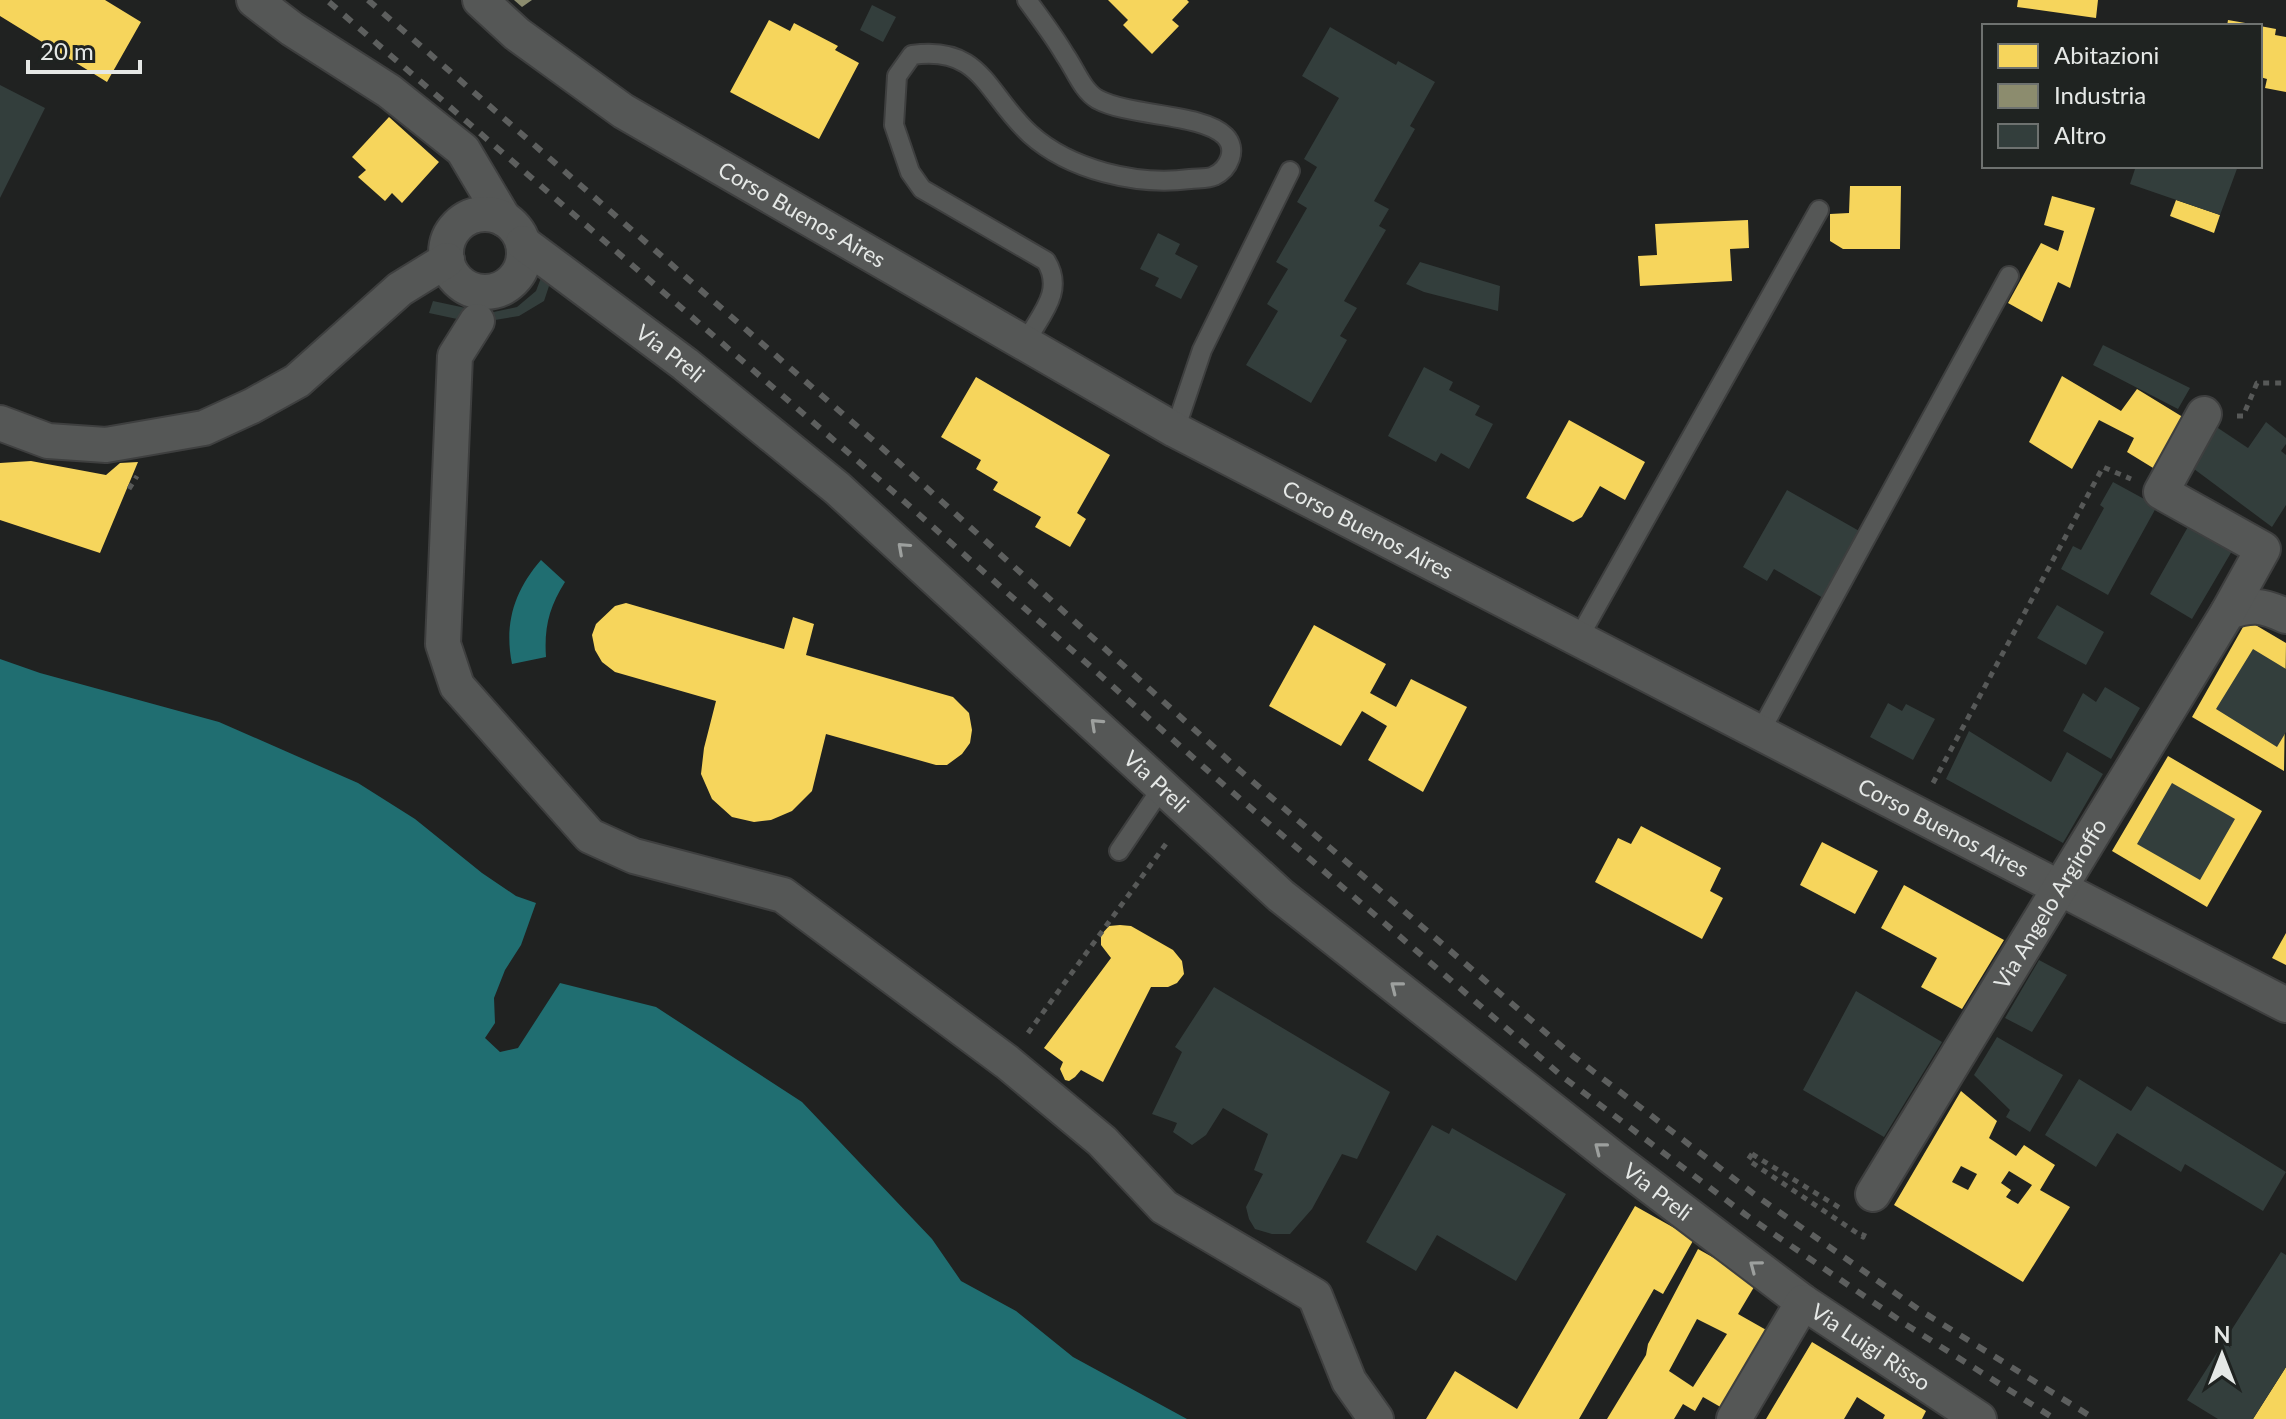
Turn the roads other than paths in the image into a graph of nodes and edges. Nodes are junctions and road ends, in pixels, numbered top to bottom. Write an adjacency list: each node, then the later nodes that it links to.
1 (254, 0): 6 (street, Via Preli)
2 (480, 0): 10 (street, Corso Buenos Aires)
3 (1027, 0): 10 (lane)
4 (1290, 171): 13 (lane)
5 (1819, 210): 16 (lane)
6 (513, 231): 7 (street); 9 (street); 18 (street, Via Preli, one-way to 6)
7 (447, 260): 9 (street); 12 (street)
8 (2009, 276): 17 (lane)
9 (483, 308): 24 (street)
10 (1025, 343): 13 (street, Corso Buenos Aires)
11 (2204, 414): 14 (street, Via Angelo Argiroffo)
12 (0, 423)
13 (1175, 430): 16 (street, Corso Buenos Aires)
14 (2228, 612): 15 (street); 20 (street, Via Angelo Argiroffo)
15 (2286, 616)
16 (1578, 639): 17 (street, Corso Buenos Aires)
17 (1760, 732): 20 (street, Corso Buenos Aires)
18 (1163, 786): 19 (lane); 23 (street, Via Preli, one-way to 18)
19 (1119, 851)
20 (2060, 889): 21 (street, Corso Buenos Aires); 22 (street, Via Angelo Argiroffo)
21 (2286, 1005)
22 (1859, 1203)
23 (1803, 1302): 25 (street); 26 (street, Via Luigi Risso)
24 (1376, 1419)
25 (1734, 1419)
26 (1979, 1419)

